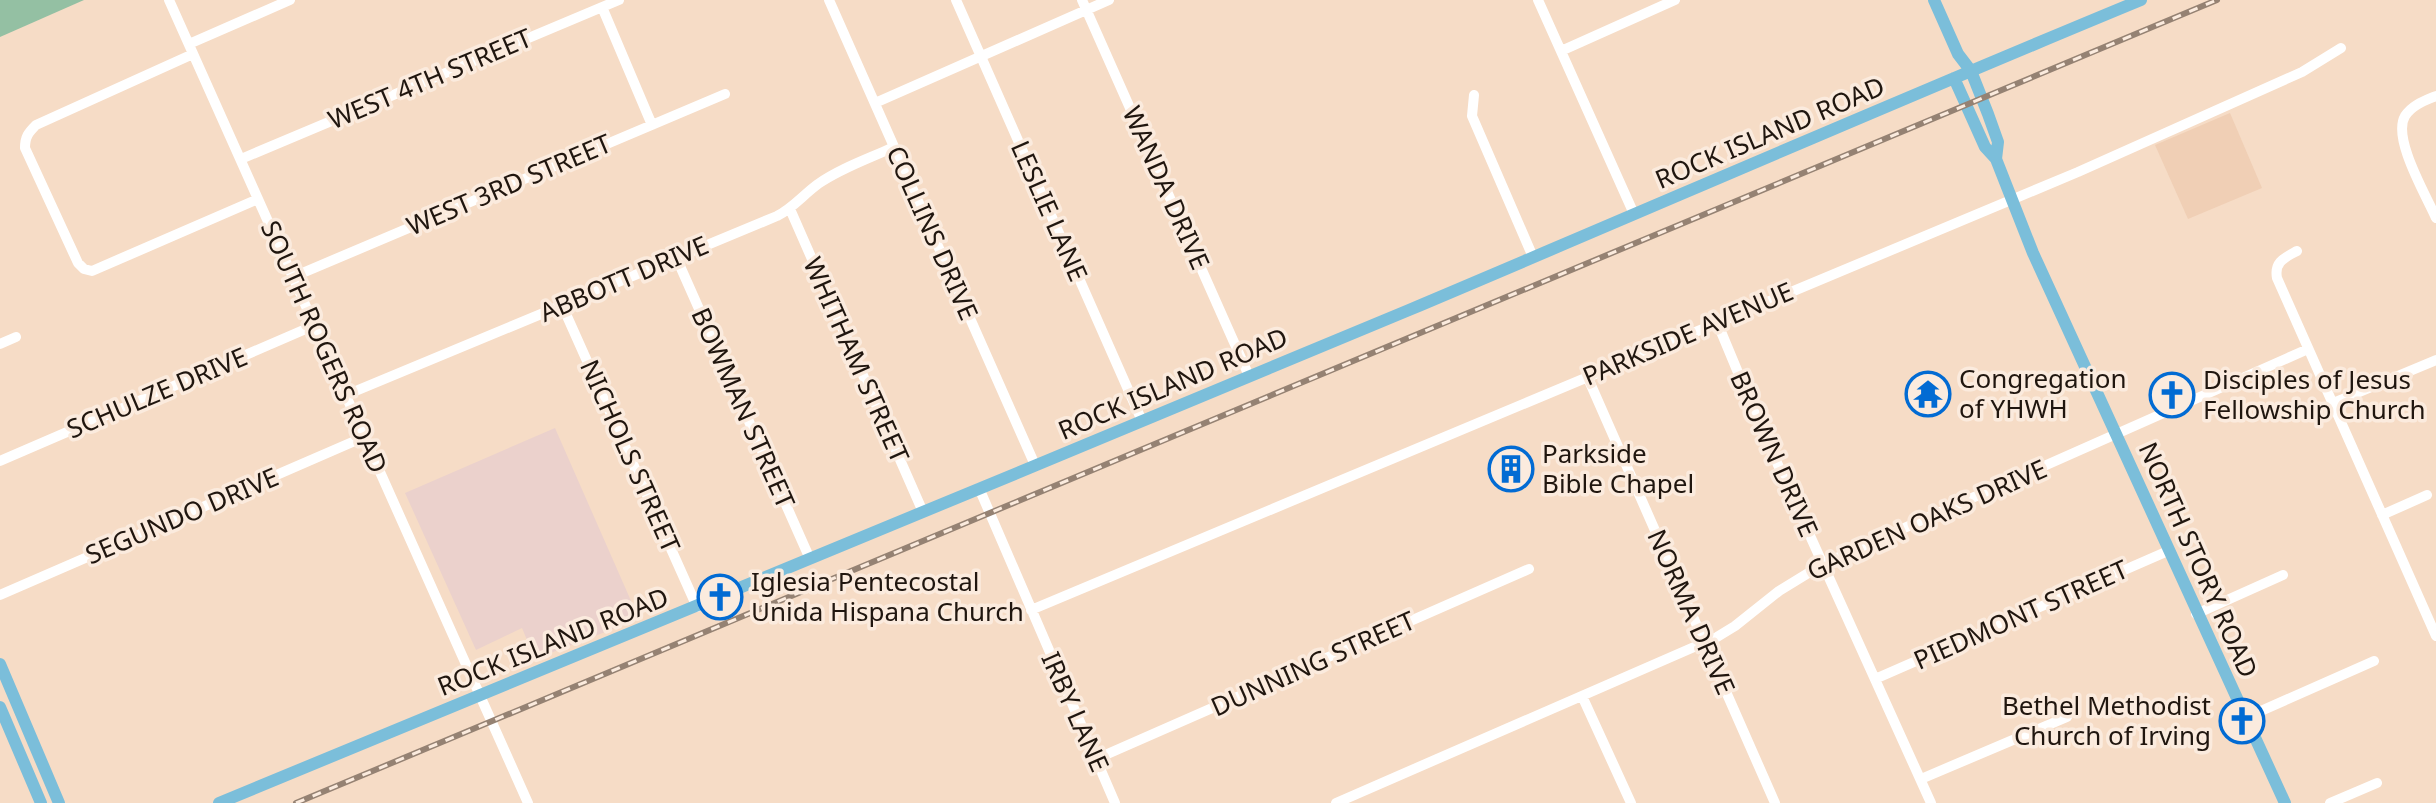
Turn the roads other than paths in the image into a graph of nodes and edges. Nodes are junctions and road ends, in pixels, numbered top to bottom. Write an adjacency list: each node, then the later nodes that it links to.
1 (169, 0): 15 (street, SOUTH ROGERS ROAD)
2 (290, 0): 15 (street)
3 (619, 0): 13 (street, WEST 4TH STREET)
4 (829, 0): 24 (street, COLLINS DRIVE)
5 (956, 0): 18 (street, LESLIE LANE)
6 (1109, 0): 11 (street)
7 (1538, 0): 16 (street)
8 (1675, 0): 16 (street)
9 (1934, 0): 17 (main road, NORTH STORY ROAD)
10 (2141, 0): 12 (main road, ROCK ISLAND ROAD)
11 (1084, 5): 18 (street); 45 (street, WANDA DRIVE)
12 (2111, 6): 19 (main road, ROCK ISLAND ROAD)
13 (602, 7): 25 (street); 27 (street, WEST 4TH STREET)
14 (2341, 48): 30 (street, PARKSIDE AVENUE)
15 (191, 49): 27 (street, SOUTH ROGERS ROAD); 29 (street)
16 (1561, 51): 32 (street)
17 (1958, 54): 19 (main road, NORTH STORY ROAD); 20 (main road)
18 (981, 57): 24 (street); 49 (street, LESLIE LANE)
19 (1971, 71): 20 (main road, ROCK ISLAND ROAD); 28 (main road, NORTH STORY ROAD)
20 (1954, 78): 28 (main road, NORTH STORY ROAD); 32 (main road, ROCK ISLAND ROAD)
21 (725, 94): 25 (street, WEST 3RD STREET)
22 (1474, 95): 36 (street)
23 (2436, 96): 33 (street)
24 (875, 103): 26 (street, COLLINS DRIVE)
25 (652, 125): 37 (street, WEST 3RD STREET)
26 (894, 147): 31 (street, ABBOTT DRIVE); 53 (street, COLLINS DRIVE)
27 (241, 159): 29 (street, SOUTH ROGERS ROAD)
28 (1996, 159): 30 (main road, NORTH STORY ROAD)
29 (258, 199): 37 (street, SOUTH ROGERS ROAD)
30 (2011, 199): 39 (street, PARKSIDE AVENUE); 50 (main road, NORTH STORY ROAD)
31 (790, 209): 35 (street, ABBOTT DRIVE); 56 (street, WHITHAM STREET)
32 (1634, 214): 36 (main road, ROCK ISLAND ROAD)
33 (2436, 218)
34 (2297, 251): 43 (street)
35 (676, 257): 38 (street, ABBOTT DRIVE); 59 (street, BOWMAN STREET)
36 (1533, 257): 45 (main road, ROCK ISLAND ROAD)
37 (293, 277): 40 (street, SOUTH ROGERS ROAD)
38 (562, 305): 47 (street, ABBOTT DRIVE); 64 (street, NICHOLS STREET)
39 (1717, 322): 46 (street, PARKSIDE AVENUE); 60 (street, BROWN DRIVE)
40 (315, 325): 47 (street, SOUTH ROGERS ROAD); 52 (street, SCHULZE DRIVE)
41 (16, 337): 42 (street)
42 (0, 344)
43 (2308, 349): 48 (street); 50 (street, GARDEN OAKS DRIVE)
44 (2436, 360): 48 (street)
45 (1249, 376): 49 (main road, ROCK ISLAND ROAD)
46 (1587, 376): 65 (street, PARKSIDE AVENUE); 69 (street, NORMA DRIVE)
47 (346, 395): 51 (street, SOUTH ROGERS ROAD)
48 (2333, 403): 57 (street)
49 (1142, 421): 53 (main road, ROCK ISLAND ROAD)
50 (2116, 434): 58 (main road, NORTH STORY ROAD); 60 (street, GARDEN OAKS DRIVE)
51 (364, 437): 63 (street, SEGUNDO DRIVE); 73 (street, SOUTH ROGERS ROAD)
52 (0, 461)
53 (1035, 465): 54 (main road, ROCK ISLAND ROAD)
54 (979, 488): 56 (main road, ROCK ISLAND ROAD); 65 (street, IRBY LANE)
55 (2427, 495): 57 (street)
56 (923, 512): 59 (main road, ROCK ISLAND ROAD)
57 (2382, 515): 67 (street)
58 (2168, 551): 66 (main road, NORTH STORY ROAD); 72 (street, PIEDMONT STREET)
59 (810, 559): 64 (main road, ROCK ISLAND ROAD)
60 (1823, 564): 69 (street, GARDEN OAKS DRIVE); 72 (street, BROWN DRIVE)
61 (1529, 569): 80 (street, DUNNING STREET)
62 (2283, 575): 66 (street)
63 (0, 595)
64 (697, 607): 73 (main road, ROCK ISLAND ROAD)
65 (1031, 610): 80 (street, IRBY LANE)
66 (2196, 614): 78 (main road, NORTH STORY ROAD)
67 (2433, 622): 68 (street)
68 (2436, 636)
69 (1704, 642): 74 (street, GARDEN OAKS DRIVE); 92 (street, NORMA DRIVE)
70 (2374, 661): 78 (street)
71 (0, 664): 76 (main road)
72 (1875, 679): 83 (street, BROWN DRIVE)
73 (479, 695): 87 (main road, ROCK ISLAND ROAD); 88 (street, SOUTH ROGERS ROAD)
74 (1582, 696): 90 (street, GARDEN OAKS DRIVE); 91 (street)
75 (0, 707): 79 (main road)
76 (22, 717): 79 (main road); 81 (main road)
77 (2067, 717): 83 (street)
78 (2245, 718): 94 (main road, NORTH STORY ROAD)
79 (7, 724): 82 (main road)
80 (1096, 759): 89 (street, IRBY LANE)
81 (40, 760): 82 (main road); 86 (main road)
82 (25, 767): 85 (main road)
83 (1921, 779): 93 (street, BROWN DRIVE)
84 (2377, 783): 95 (street)
85 (41, 803)
86 (59, 803)
87 (219, 803)
88 (528, 803)
89 (1115, 803)
90 (1336, 803)
91 (1631, 803)
92 (1775, 803)
93 (1931, 803)
94 (2285, 803)
95 (2330, 803)

